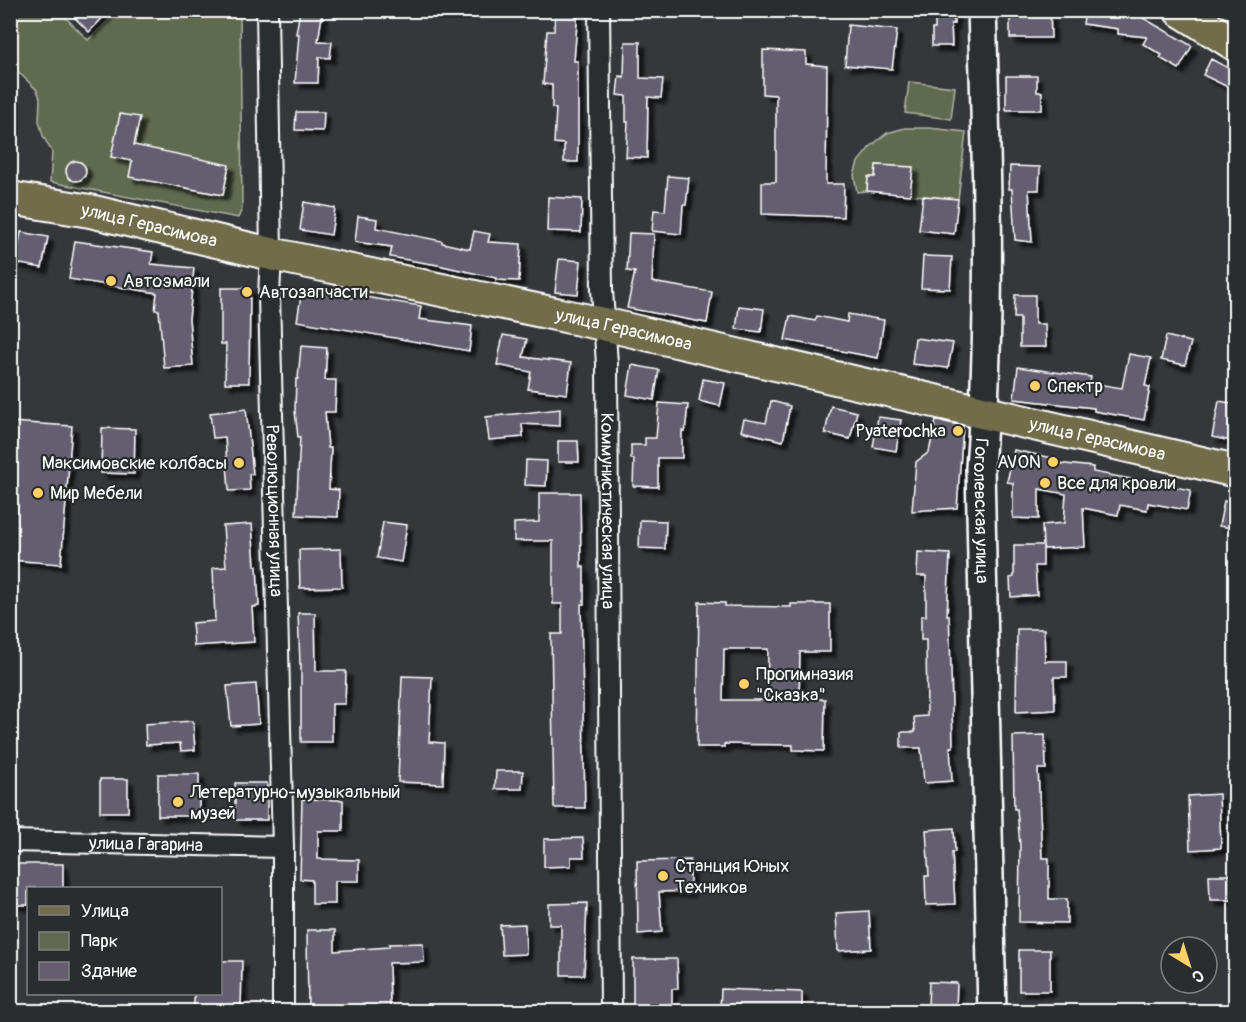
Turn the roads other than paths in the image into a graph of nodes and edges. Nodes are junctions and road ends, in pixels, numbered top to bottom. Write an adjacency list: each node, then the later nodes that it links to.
1 (267, 10): 7 (street, Революционная улица)
2 (599, 10): 8 (street, Коммунистическая улица)
3 (982, 10): 9 (street, Гоголевская улица)
4 (1180, 10): 5 (main road)
5 (1236, 45)
6 (10, 198): 7 (main road, улица Герасимова)
7 (271, 254): 8 (main road, улица Герасимова); 12 (street, Революционная улица)
8 (603, 324): 9 (main road, улица Герасимова); 14 (street, Коммунистическая улица)
9 (984, 414): 10 (main road, улица Герасимова); 15 (street, Гоголевская улица)
10 (1236, 471)
11 (10, 841): 12 (street, улица Гагарина)
12 (283, 847): 13 (street, Революционная улица)
13 (283, 1011)
14 (611, 1011)
15 (992, 1011)

